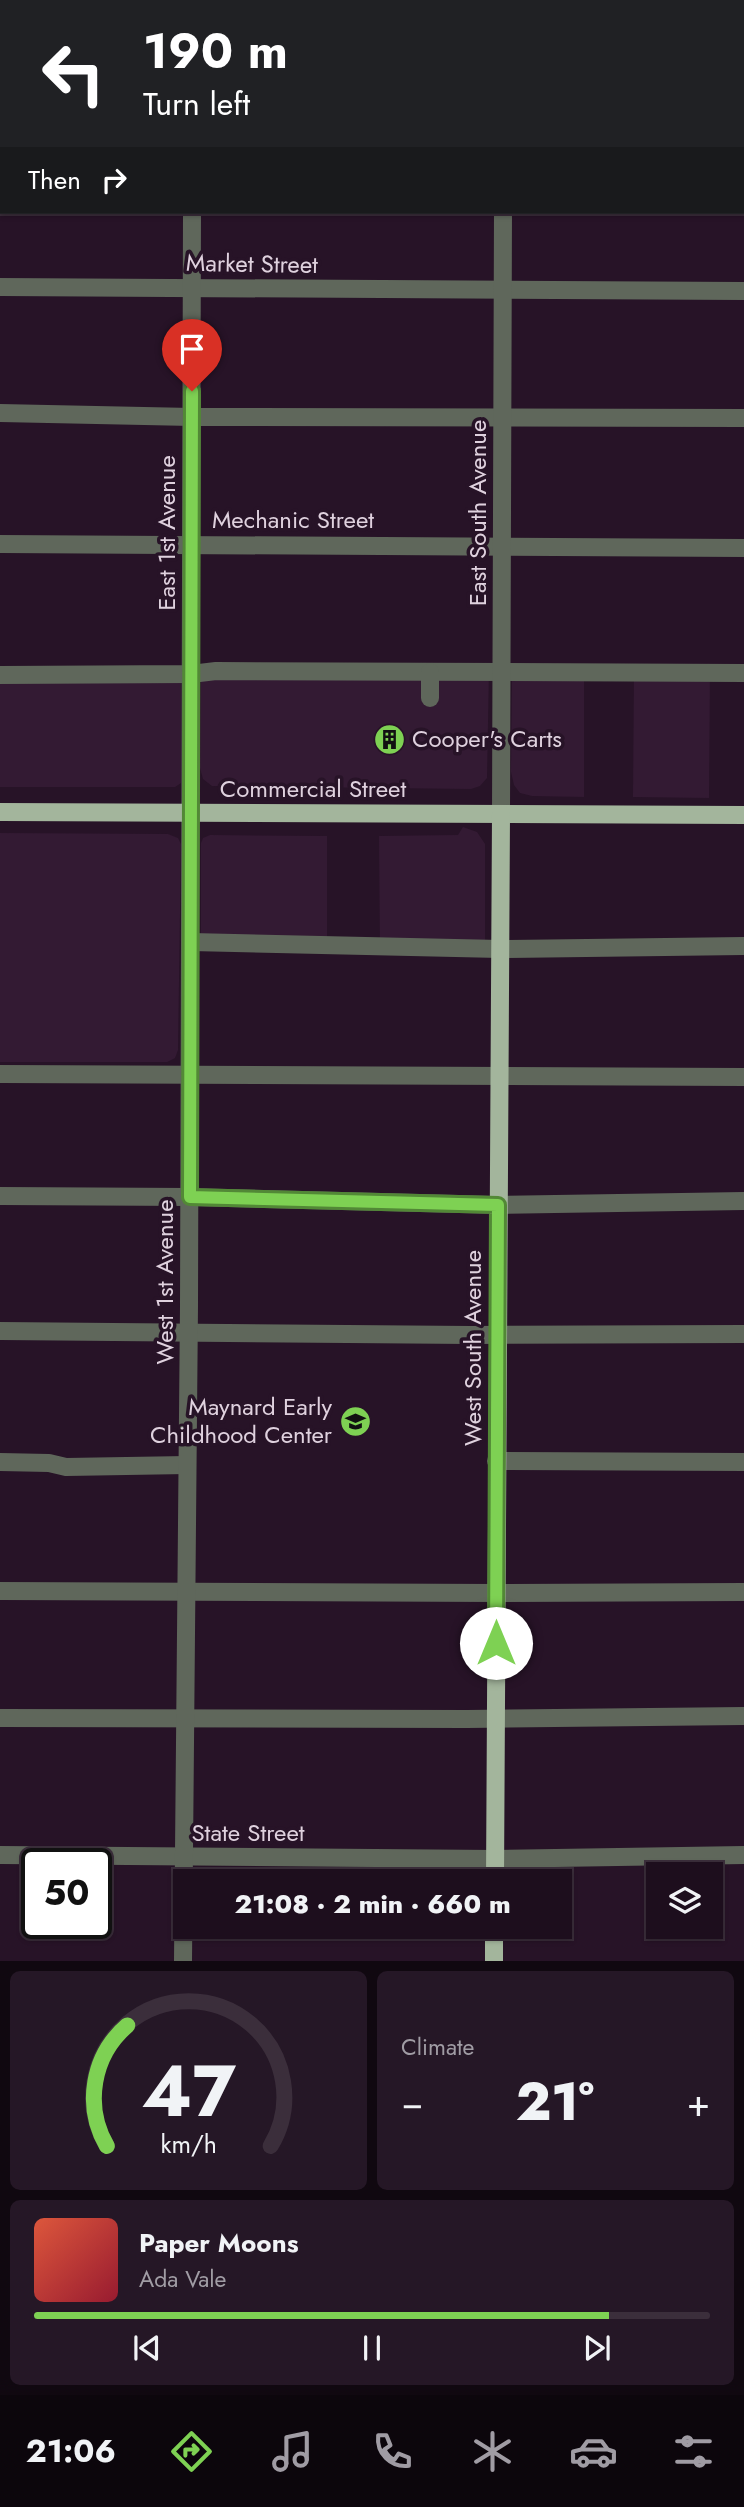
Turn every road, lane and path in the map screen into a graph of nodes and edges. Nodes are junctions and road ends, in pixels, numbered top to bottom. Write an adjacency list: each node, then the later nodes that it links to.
1 (192, 214): 4 (street, East 1st Avenue)
2 (503, 214): 5 (street, East South Avenue)
3 (0, 287): 4 (street, Market Street)
4 (192, 288): 5 (street, Market Street); 8 (street, East 1st Avenue)
5 (503, 290): 6 (street, Market Street); 9 (street, East South Avenue)
6 (744, 291)
7 (0, 413): 8 (street)
8 (192, 417): 9 (street); 12 (street, East 1st Avenue)
9 (503, 417): 10 (street); 13 (street, East South Avenue)
10 (744, 418)
11 (0, 544): 12 (street, Mechanic Street)
12 (191, 544): 13 (street, Mechanic Street); 18 (street, East 1st Avenue)
13 (502, 546): 14 (street, Mechanic Street); 16 (street, East South Avenue)
14 (744, 548)
15 (430, 672): 16 (street); 18 (street); 20 (street)
16 (502, 672): 17 (street); 23 (street, East South Avenue)
17 (744, 673)
18 (191, 674): 19 (street); 22 (street, East 1st Avenue)
19 (0, 675)
20 (430, 698)
21 (0, 812): 22 (main road, Commercial Street)
22 (191, 813): 23 (main road, Commercial Street); 25 (street, West 1st Avenue)
23 (500, 814): 24 (main road, Commercial Street); 27 (main road, West South Avenue)
24 (744, 815)
25 (191, 942): 27 (street); 29 (street, West 1st Avenue)
26 (744, 946): 27 (street)
27 (499, 949): 30 (main road, West South Avenue)
28 (0, 1074): 29 (street)
29 (190, 1075): 30 (street); 33 (street, West 1st Avenue)
30 (499, 1076): 31 (street); 35 (main road, West South Avenue)
31 (744, 1077)
32 (0, 1196): 33 (street)
33 (190, 1197): 35 (street); 37 (street, West 1st Avenue)
34 (744, 1201): 35 (street)
35 (498, 1205): 39 (main road, West South Avenue)
36 (0, 1331): 37 (street)
37 (189, 1332): 39 (street); 43 (street, West 1st Avenue)
38 (744, 1334): 39 (street)
39 (497, 1335): 40 (main road, West South Avenue)
40 (496, 1461): 42 (street); 47 (main road, West South Avenue)
41 (0, 1462): 43 (street)
42 (744, 1462)
43 (187, 1465): 46 (street, West 1st Avenue)
44 (0, 1591): 46 (street)
45 (744, 1591): 47 (street)
46 (187, 1592): 47 (street); 51 (street, West 1st Avenue)
47 (496, 1593): 50 (main road, West South Avenue)
48 (744, 1716): 50 (street)
49 (0, 1718): 51 (street)
50 (496, 1719): 51 (street); 55 (main road, West South Avenue)
51 (185, 1720): 54 (street, West 1st Avenue)
52 (0, 1855): 54 (street, State Street)
53 (744, 1855): 55 (street, State Street)
54 (184, 1857): 55 (street, State Street); 58 (street, West 1st Avenue)
55 (495, 1858): 56 (main road, West South Avenue)
56 (495, 1869)
57 (494, 1939): 59 (main road)
58 (183, 1961)
59 (494, 1961)

